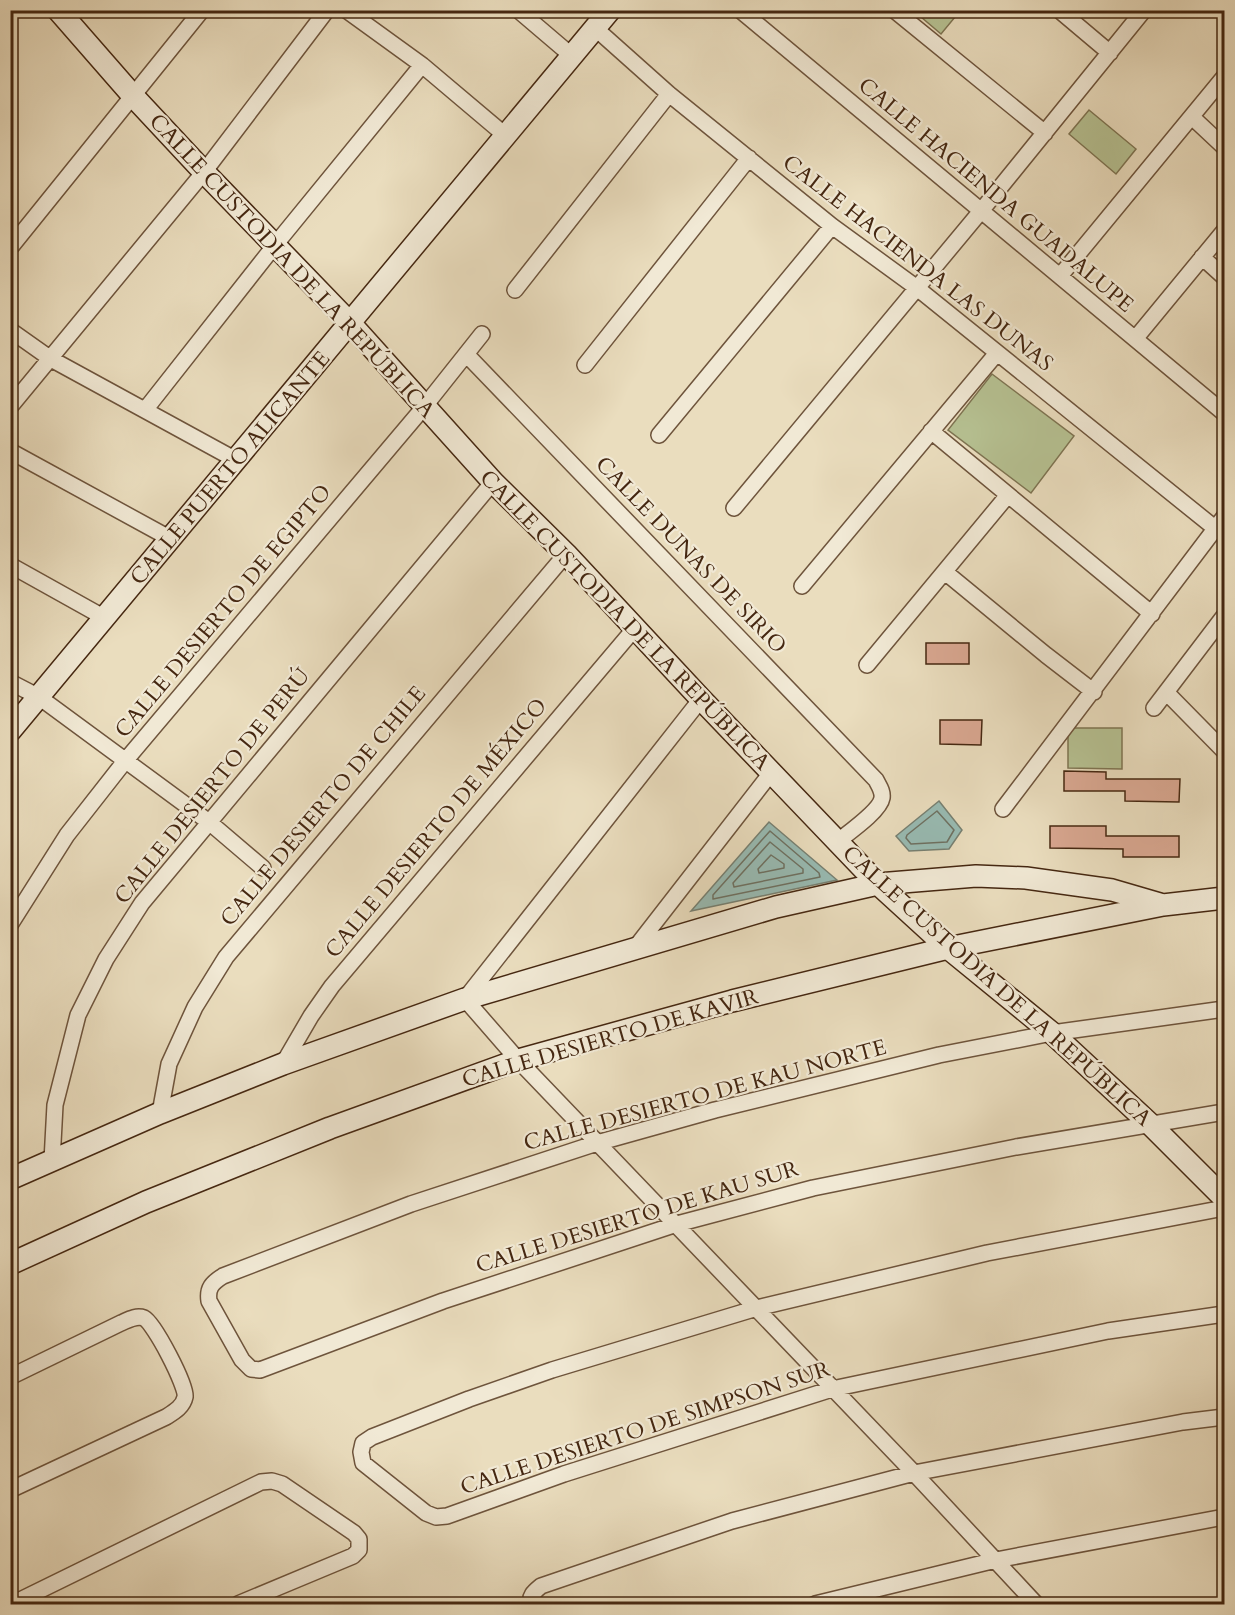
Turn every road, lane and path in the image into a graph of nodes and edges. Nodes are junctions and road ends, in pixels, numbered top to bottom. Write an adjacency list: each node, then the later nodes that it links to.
1 (58, 10): 17 (street, CALLE CUSTODIA DE LA REPÚBLICA)
2 (202, 10): 17 (street)
3 (327, 10): 23 (street)
4 (346, 10): 14 (street)
5 (518, 10): 13 (street)
6 (610, 10): 11 (street, CALLE PUERTO ALICANTE)
7 (740, 10): 24 (street, CALLE HACIENDA GUADALUPE)
8 (894, 10): 19 (street)
9 (1059, 10): 12 (street)
10 (1144, 10): 12 (street)
11 (595, 28): 13 (street, CALLE PUERTO ALICANTE); 16 (street, CALLE HACIENDA LAS DUNAS)
12 (1110, 53): 19 (street)
13 (572, 56): 20 (street, CALLE PUERTO ALICANTE)
14 (422, 65): 20 (street); 27 (street)
15 (1224, 77): 18 (street)
16 (669, 94): 22 (street, CALLE HACIENDA LAS DUNAS); 33 (street)
17 (134, 97): 23 (street, CALLE CUSTODIA DE LA REPÚBLICA); 28 (street)
18 (1192, 117): 21 (street); 30 (street)
19 (1045, 133): 24 (street)
20 (506, 136): 34 (street, CALLE PUERTO ALICANTE)
21 (1224, 147)
22 (749, 158): 25 (street, CALLE HACIENDA LAS DUNAS); 41 (street)
23 (204, 172): 27 (street, CALLE CUSTODIA DE LA REPÚBLICA); 40 (street)
24 (981, 211): 30 (street, CALLE HACIENDA GUADALUPE); 32 (street)
25 (832, 226): 32 (street, CALLE HACIENDA LAS DUNAS); 47 (street)
26 (1224, 231): 29 (street)
27 (275, 245): 34 (street, CALLE CUSTODIA DE LA REPÚBLICA); 44 (street)
28 (10, 248)
29 (1202, 257): 31 (street); 37 (street)
30 (1060, 276): 37 (street, CALLE HACIENDA GUADALUPE)
31 (1224, 277)
32 (917, 288): 38 (street, CALLE HACIENDA LAS DUNAS); 52 (street)
33 (515, 290)
34 (350, 323): 43 (street, CALLE CUSTODIA DE LA REPÚBLICA); 49 (street, CALLE PUERTO ALICANTE)
35 (10, 330): 40 (street)
36 (482, 334): 39 (street, CALLE DESIERTO DE EGIPTO)
37 (1135, 339): 45 (street, CALLE HACIENDA GUADALUPE)
38 (997, 352): 46 (street); 53 (street, CALLE HACIENDA LAS DUNAS)
39 (466, 354): 43 (street, CALLE DESIERTO DE EGIPTO); 76 (street, CALLE DUNAS DE SIRIO)
40 (51, 359): 42 (street); 44 (street)
41 (585, 365)
42 (10, 407)
43 (424, 407): 50 (street, CALLE CUSTODIA DE LA REPÚBLICA); 72 (street, CALLE DESIERTO DE EGIPTO)
44 (145, 410): 49 (street)
45 (1224, 413)
46 (931, 431): 51 (street); 58 (street)
47 (659, 435)
48 (10, 451): 54 (street)
49 (236, 460): 54 (street, CALLE PUERTO ALICANTE)
50 (493, 482): 55 (street, CALLE CUSTODIA DE LA REPÚBLICA); 75 (street, CALLE DESIERTO DE PERÚ)
51 (1008, 495): 57 (street); 59 (street)
52 (734, 508)
53 (1220, 523): 59 (street)
54 (171, 539): 61 (street, CALLE PUERTO ALICANTE)
55 (566, 554): 62 (street, CALLE CUSTODIA DE LA REPÚBLICA); 90 (street, CALLE DESIERTO DE CHILE)
56 (10, 565): 61 (street)
57 (945, 572): 63 (street); 65 (street)
58 (802, 586)
59 (1152, 614): 65 (street)
60 (1224, 616): 66 (street)
61 (105, 618): 67 (street, CALLE PUERTO ALICANTE)
62 (635, 628): 68 (street, CALLE CUSTODIA DE LA REPÚBLICA); 88 (street, CALLE DESIERTO DE MÉXICO)
63 (867, 665)
64 (10, 682): 67 (street)
65 (1094, 692): 74 (street)
66 (1166, 692): 69 (street); 71 (street)
67 (39, 698): 70 (street, CALLE PUERTO ALICANTE); 72 (street)
68 (700, 699): 73 (street, CALLE CUSTODIA DE LA REPÚBLICA); 84 (street)
69 (1154, 708)
70 (10, 731)
71 (1224, 751)
72 (125, 761): 75 (street); 81 (street, CALLE DESIERTO DE EGIPTO)
73 (771, 773): 76 (street, CALLE CUSTODIA DE LA REPÚBLICA); 82 (street)
74 (1003, 810)
75 (209, 822): 77 (street); 93 (street, CALLE DESIERTO DE PERÚ)
76 (837, 842): 78 (street, CALLE CUSTODIA DE LA REPÚBLICA)
77 (263, 868)
78 (878, 884): 80 (street, CALLE DESIERTO DE KAVIR); 82 (street, CALLE DESIERTO DE KAVIR); 83 (street, CALLE CUSTODIA DE LA REPÚBLICA)
79 (1224, 898): 80 (street, CALLE DESIERTO DE KAVIR)
80 (1163, 905): 83 (street, CALLE DESIERTO DE KAVIR)
81 (10, 925)
82 (635, 948): 84 (street, CALLE DESIERTO DE KAVIR)
83 (948, 948): 86 (street, CALLE CUSTODIA DE LA REPÚBLICA); 87 (street, CALLE DESIERTO DE KAVIR)
84 (465, 999): 87 (street); 88 (street, CALLE DESIERTO DE KAVIR)
85 (1224, 1009): 86 (street, CALLE DESIERTO DE KAU NORTE)
86 (1052, 1034): 91 (street, CALLE CUSTODIA DE LA REPÚBLICA); 92 (street, CALLE DESIERTO DE KAU NORTE)
87 (518, 1060): 92 (street); 98 (street, CALLE DESIERTO DE KAVIR)
88 (283, 1064): 90 (street, CALLE DESIERTO DE KAVIR)
89 (1224, 1112): 91 (street, CALLE DESIERTO DE KAU SUR)
90 (160, 1113): 93 (street, CALLE DESIERTO DE KAVIR)
91 (1150, 1124): 95 (street, CALLE CUSTODIA DE LA REPÚBLICA); 97 (street, CALLE DESIERTO DE KAU SUR)
92 (597, 1143): 97 (street); 101 (street, CALLE DESIERTO DE KAU NORTE)
93 (52, 1161): 94 (street, CALLE DESIERTO DE KAVIR)
94 (10, 1179)
95 (1224, 1198)
96 (1224, 1208): 99 (street)
97 (677, 1224): 99 (street); 101 (street, CALLE DESIERTO DE KAU SUR)
98 (10, 1263)
99 (757, 1308): 103 (street); 103 (street, CALLE DESIERTO DE SIMPSON SUR)
100 (1224, 1314): 103 (street, CALLE DESIERTO DE SIMPSON SUR)
101 (251, 1369)
102 (10, 1377): 106 (street)
103 (832, 1389): 105 (street)
104 (1224, 1417): 105 (street)
105 (914, 1473): 108 (street); 109 (street)
106 (10, 1491)
107 (1224, 1516): 108 (street)
108 (996, 1560): 112 (street); 113 (street)
109 (532, 1598)
110 (12, 1605): 111 (street)
111 (238, 1605)
112 (815, 1605)
113 (1036, 1605)

